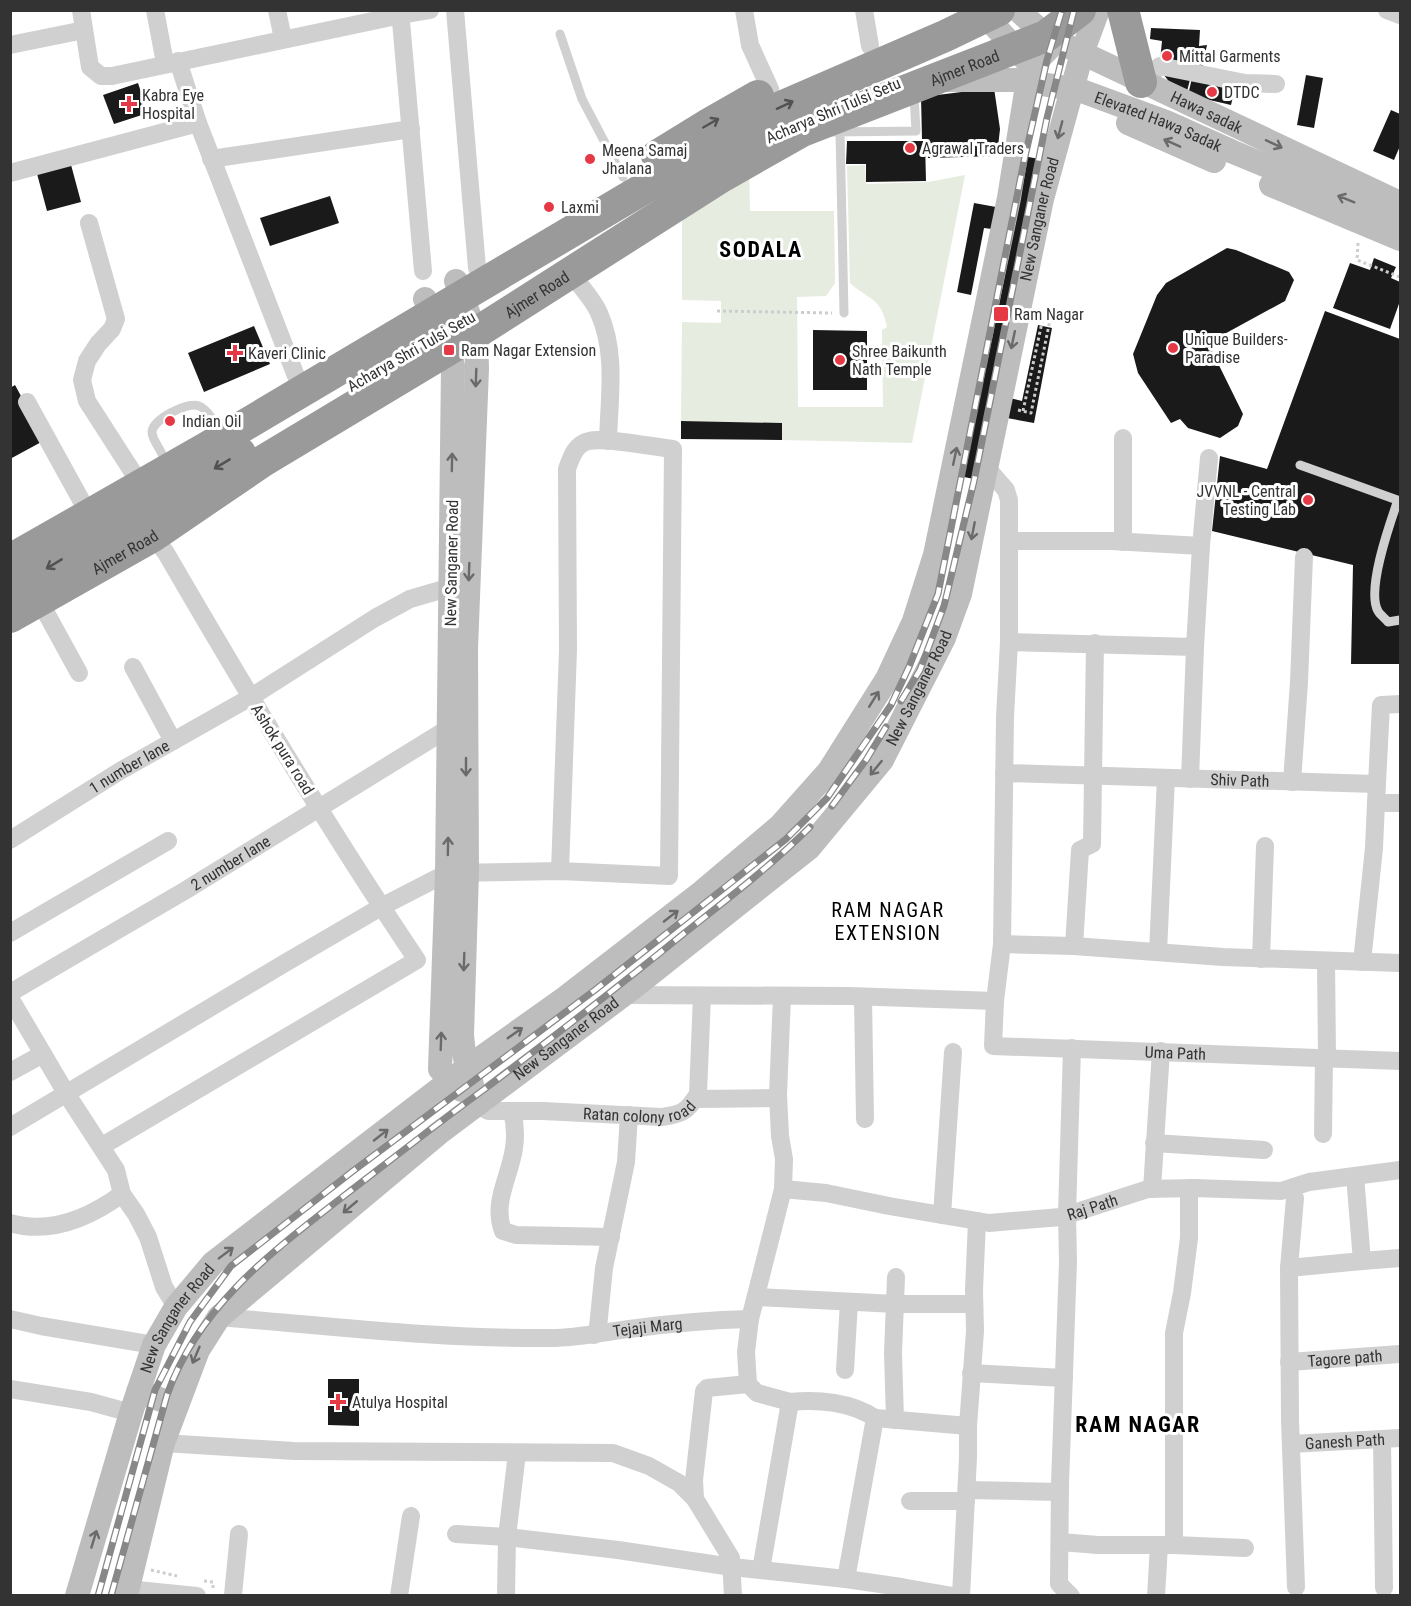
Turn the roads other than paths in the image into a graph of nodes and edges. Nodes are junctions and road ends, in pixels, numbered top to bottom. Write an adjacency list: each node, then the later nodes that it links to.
1 (81, 10): 19 (street)
2 (155, 10): 26 (street)
3 (277, 10): 21 (street)
4 (430, 10): 16 (street)
5 (455, 10): 44 (street)
6 (744, 10): 30 (street)
7 (864, 10): 23 (street)
8 (952, 10): 23 (highway)
9 (980, 10): 25 (main road)
10 (999, 10): 65 (highway, Acharya Shri Tulsi Setu, one-way to 10)
11 (1018, 10): 18 (main road, Hawa sadak)
12 (1080, 10): 18 (highway, Ajmer Road)
13 (1098, 10): 24 (main road, New Sanganer Road)
14 (1123, 10): 27 (highway)
15 (1388, 10): 17 (street)
16 (400, 13): 21 (street); 33 (street)
17 (1401, 15)
18 (1048, 29): 24 (main road, Hawa sadak); 25 (highway, Ajmer Road); 28 (highway, Acharya Shri Tulsi Setu)
19 (84, 30): 22 (street); 26 (street)
20 (560, 34): 38 (lane)
21 (283, 39): 26 (street)
22 (10, 45)
23 (870, 46): 30 (highway)
24 (1082, 53): 27 (main road, Hawa sadak); 31 (main road, New Sanganer Road)
25 (1024, 57): 28 (highway, Ajmer Road); 31 (main road); 116 (main road, New Sanganer Road, one-way to 25)
26 (171, 62): 32 (street)
27 (1142, 82): 29 (street); 39 (main road, Hawa sadak, one-way to 39)
28 (908, 83): 34 (highway, Ajmer Road); 35 (lane); 40 (main road, Elevated Hawa Sadak, one-way to 28); 67 (highway, Acharya Shri Tulsi Setu, one-way to 67)
29 (1276, 84)
30 (770, 89): 38 (highway, one-way to 30)
31 (1071, 96): 42 (main road, one-way to 31); 55 (main road, New Sanganer Road, one-way to 55)
32 (198, 123): 36 (street); 37 (street)
33 (411, 129): 36 (street); 45 (street)
34 (802, 131): 35 (lane); 43 (highway, Ajmer Road)
35 (840, 132): 46 (lane)
36 (212, 159): 49 (street)
37 (10, 173)
38 (623, 177): 44 (highway)
39 (1401, 203)
40 (1401, 221)
41 (89, 223): 56 (street)
42 (1401, 239)
43 (570, 272): 47 (highway, Ajmer Road); 52 (street)
44 (467, 274): 45 (highway); 47 (main road, New Sanganer Road)
45 (424, 285): 48 (main road, New Sanganer Road); 49 (highway)
46 (844, 313)
47 (476, 333): 48 (highway, Ajmer Road); 92 (main road, New Sanganer Road, one-way to 92)
48 (448, 350): 59 (highway, Ajmer Road); 66 (main road, New Sanganer Road, one-way to 48)
49 (296, 376): 56 (highway)
50 (27, 402): 57 (street)
51 (1123, 438): 62 (street)
52 (608, 441): 91 (street); 91 (street)
53 (1209, 458): 63 (street)
54 (1300, 465): 58 (lane)
55 (986, 467): 61 (street); 103 (main road, New Sanganer Road, one-way to 103)
56 (132, 471): 57 (highway)
57 (81, 500): 60 (highway)
58 (1399, 500): 69 (lane)
59 (153, 536): 67 (highway, Ajmer Road); 75 (street, Ashok pura road)
60 (10, 539)
61 (1009, 541): 62 (street); 70 (street)
62 (1123, 542): 63 (street)
63 (1201, 546): 72 (street)
64 (1304, 557): 83 (street)
65 (10, 560)
66 (451, 587): 75 (street, 1 number lane); 77 (main road, New Sanganer Road)
67 (25, 596): 68 (highway, Ajmer Road); 74 (street)
68 (10, 617)
69 (1401, 620)
70 (1010, 642): 71 (street); 79 (street)
71 (1095, 643): 72 (street); 80 (street)
72 (1195, 647): 82 (street)
73 (134, 667): 78 (street)
74 (79, 673)
75 (251, 697): 78 (street, 1 number lane); 87 (street, Ashok pura road)
76 (1401, 704): 84 (street)
77 (449, 728): 87 (street, 2 number lane); 92 (main road, New Sanganer Road, one-way to 77)
78 (173, 741): 88 (street, 1 number lane)
79 (1004, 772): 80 (street, Shiv Path); 95 (street)
80 (1095, 777): 81 (street, Shiv Path); 96 (street)
81 (1166, 778): 82 (street, Shiv Path); 97 (street)
82 (1190, 779): 83 (street, Shiv Path)
83 (1292, 782): 84 (street, Shiv Path)
84 (1376, 784): 85 (street)
85 (1376, 803): 86 (street); 100 (street)
86 (1401, 803)
87 (319, 808): 93 (street, Ashok pura road); 102 (street, 2 number lane)
88 (10, 840)
89 (168, 841): 94 (street)
90 (1265, 846): 98 (street)
91 (560, 871): 92 (street)
92 (457, 872): 93 (street); 116 (main road, New Sanganer Road)
93 (381, 907): 117 (street); 127 (street, Ashok pura road)
94 (10, 933)
95 (1002, 944): 96 (street); 108 (street)
96 (1074, 946): 97 (street)
97 (1158, 952): 98 (street)
98 (1261, 959): 99 (street)
99 (1326, 961): 100 (street); 113 (street)
100 (1362, 962): 101 (street)
101 (1401, 963)
102 (10, 993)
103 (622, 995): 104 (street); 120 (main road, New Sanganer Road)
104 (702, 996): 105 (street); 119 (street, Ratan colony road)
105 (782, 996): 106 (street); 118 (street)
106 (863, 997): 108 (street); 123 (street)
107 (10, 998): 112 (street)
108 (995, 1001): 109 (street, Uma Path)
109 (1072, 1048): 110 (street, Uma Path); 137 (street)
110 (1161, 1051): 113 (street, Uma Path); 126 (street)
111 (953, 1052): 136 (street)
112 (43, 1054): 115 (street); 117 (street)
113 (1325, 1057): 114 (street, Uma Path); 125 (street)
114 (1401, 1060)
115 (10, 1072)
116 (460, 1073): 120 (main road, New Sanganer Road); 149 (main road, New Sanganer Road, one-way to 116)
117 (66, 1093): 124 (street); 127 (street)
118 (778, 1098): 119 (street); 133 (street)
119 (695, 1099): 122 (street, Ratan colony road)
120 (477, 1104): 121 (street, Ratan colony road); 150 (main road, New Sanganer Road, one-way to 150)
121 (512, 1111): 122 (street, Ratan colony road); 140 (street)
122 (629, 1115): 140 (street)
123 (864, 1119)
124 (10, 1127)
125 (1323, 1134)
126 (1154, 1143): 128 (street); 132 (street)
127 (102, 1146): 134 (street)
128 (1264, 1149)
129 (1401, 1170): 130 (street, Raj Path)
130 (1355, 1176): 131 (street, Raj Path); 142 (street)
131 (1189, 1188): 132 (street, Raj Path); 182 (street)
132 (1152, 1189): 137 (street, Raj Path)
133 (783, 1190): 136 (street, Raj Path); 145 (street)
134 (122, 1194): 139 (street); 149 (street)
135 (1295, 1198): 143 (street)
136 (942, 1215): 138 (street, Raj Path)
137 (1067, 1215): 138 (street, Raj Path); 159 (street)
138 (978, 1221): 148 (street)
139 (10, 1223)
140 (611, 1237): 153 (street)
141 (1401, 1258): 142 (street)
142 (1362, 1261): 143 (street)
143 (1289, 1268): 156 (street)
144 (896, 1277): 147 (street)
145 (756, 1296): 146 (street); 152 (street)
146 (849, 1302): 147 (street); 157 (street)
147 (896, 1304): 148 (street); 166 (street)
148 (974, 1304): 158 (street)
149 (176, 1307): 154 (main road, New Sanganer Road)
150 (219, 1317): 153 (street, Tejaji Marg); 164 (main road, New Sanganer Road, one-way to 164)
151 (10, 1319): 154 (street)
152 (750, 1319): 153 (street, Tejaji Marg); 160 (street)
153 (594, 1335)
154 (154, 1345): 162 (main road, New Sanganer Road)
155 (1401, 1354): 156 (street, Tagore path)
156 (1289, 1362): 171 (street)
157 (845, 1370)
158 (971, 1373): 159 (street); 167 (street)
159 (1064, 1378): 173 (street)
160 (748, 1384): 163 (street); 175 (street)
161 (10, 1389): 162 (street)
162 (135, 1402): 164 (main road); 192 (main road, New Sanganer Road, one-way to 162)
163 (790, 1402): 165 (street); 185 (street)
164 (177, 1405): 170 (main road, New Sanganer Road)
165 (875, 1418): 166 (street); 186 (street)
166 (895, 1420): 167 (street)
167 (968, 1426): 174 (street)
168 (1401, 1438): 169 (street, Ganesh Path)
169 (1382, 1439): 171 (street, Ganesh Path); 188 (street)
170 (163, 1443): 172 (street); 190 (main road, New Sanganer Road)
171 (1291, 1444): 187 (street)
172 (517, 1453): 175 (street); 180 (street)
173 (1060, 1492): 174 (street); 181 (street)
174 (966, 1496): 176 (street); 200 (street)
175 (695, 1499): 184 (street)
176 (910, 1501)
177 (411, 1516): 196 (street)
178 (239, 1534): 191 (street)
179 (456, 1534): 180 (street)
180 (507, 1537): 184 (street); 197 (street)
181 (1060, 1542): 182 (street); 201 (street)
182 (1167, 1545): 183 (street); 202 (street)
183 (1245, 1548)
184 (732, 1567): 185 (street); 198 (street)
185 (761, 1570): 186 (street)
186 (846, 1579): 189 (street)
187 (1296, 1587)
188 (1384, 1588)
189 (900, 1591): 199 (street)
190 (127, 1592): 193 (street)
191 (232, 1595): 194 (street); 195 (street)
192 (77, 1596)
193 (197, 1596)
194 (228, 1596)
195 (241, 1596)
196 (399, 1596)
197 (506, 1596)
198 (733, 1596)
199 (953, 1596)
200 (962, 1596)
201 (1071, 1596)
202 (1156, 1596)

